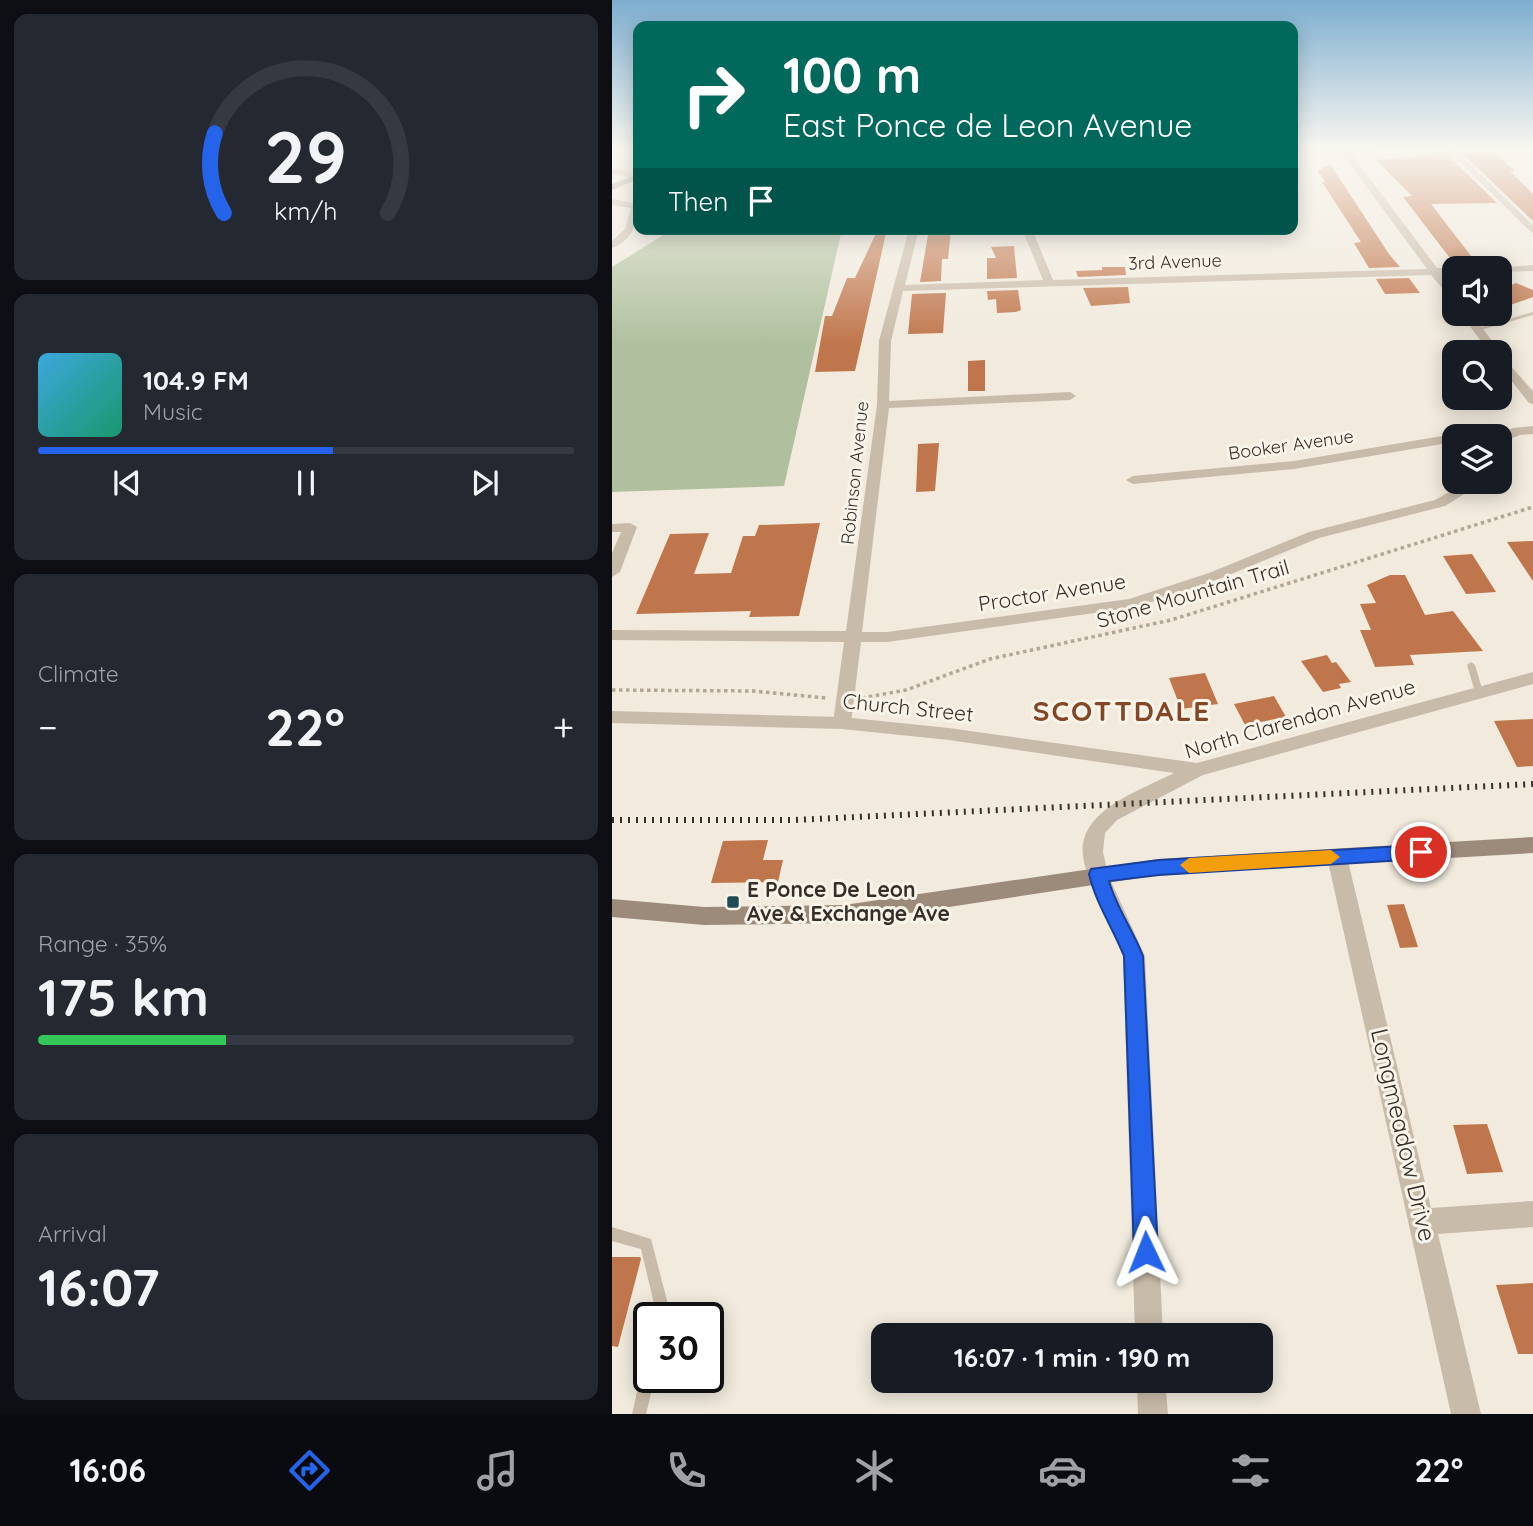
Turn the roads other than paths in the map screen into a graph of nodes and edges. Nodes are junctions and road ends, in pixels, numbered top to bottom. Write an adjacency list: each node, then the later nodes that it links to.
1 (1389, 213): 10 (street)
2 (1513, 213): 4 (street)
3 (633, 220): 7 (street)
4 (1532, 232)
5 (912, 235): 14 (street, Robinson Avenue)
6 (1030, 235): 12 (street)
7 (612, 245)
8 (1512, 269): 9 (street)
9 (1532, 269)
10 (1432, 271): 11 (street, 3rd Avenue); 12 (street, 3rd Avenue); 13 (street)
11 (1442, 271)
12 (1050, 283): 14 (street, 3rd Avenue)
13 (1442, 284)
14 (898, 288): 22 (street, Robinson Avenue)
15 (1532, 313): 17 (lane)
16 (1475, 326): 17 (street)
17 (1477, 329): 18 (street)
18 (1486, 340)
19 (1512, 374): 21 (street)
20 (1070, 396): 22 (street)
21 (1532, 400)
22 (883, 405): 31 (street, Robinson Avenue)
23 (1532, 430): 24 (street)
24 (1512, 434)
25 (1442, 440): 26 (street, Booker Avenue)
26 (1133, 480)
27 (1456, 494): 31 (street, Proctor Avenue)
28 (612, 528): 29 (street)
29 (612, 572)
30 (612, 635): 31 (street, Proctor Avenue)
31 (855, 639): 36 (street, Robinson Avenue)
32 (1471, 665): 34 (lane)
33 (1532, 678): 34 (street, North Clarendon Avenue)
34 (1479, 692): 37 (street, North Clarendon Avenue)
35 (612, 717): 36 (street, Church Street)
36 (842, 723): 37 (street, Church Street)
37 (1197, 770): 40 (street, North Clarendon Avenue)
38 (1532, 845): 39 (main road)
39 (1337, 857): 40 (main road); 43 (street, Longmeadow Drive)
40 (1098, 874): 41 (main road); 46 (street, North Clarendon Avenue)
41 (612, 908)
42 (1532, 1214): 43 (street)
43 (1423, 1222): 51 (street, Longmeadow Drive)
44 (612, 1234): 45 (lane)
45 (660, 1302)
46 (1149, 1323)
47 (644, 1393): 49 (lane)
48 (1152, 1393): 50 (street)
49 (639, 1414)
50 (1153, 1414)
51 (1466, 1414)

